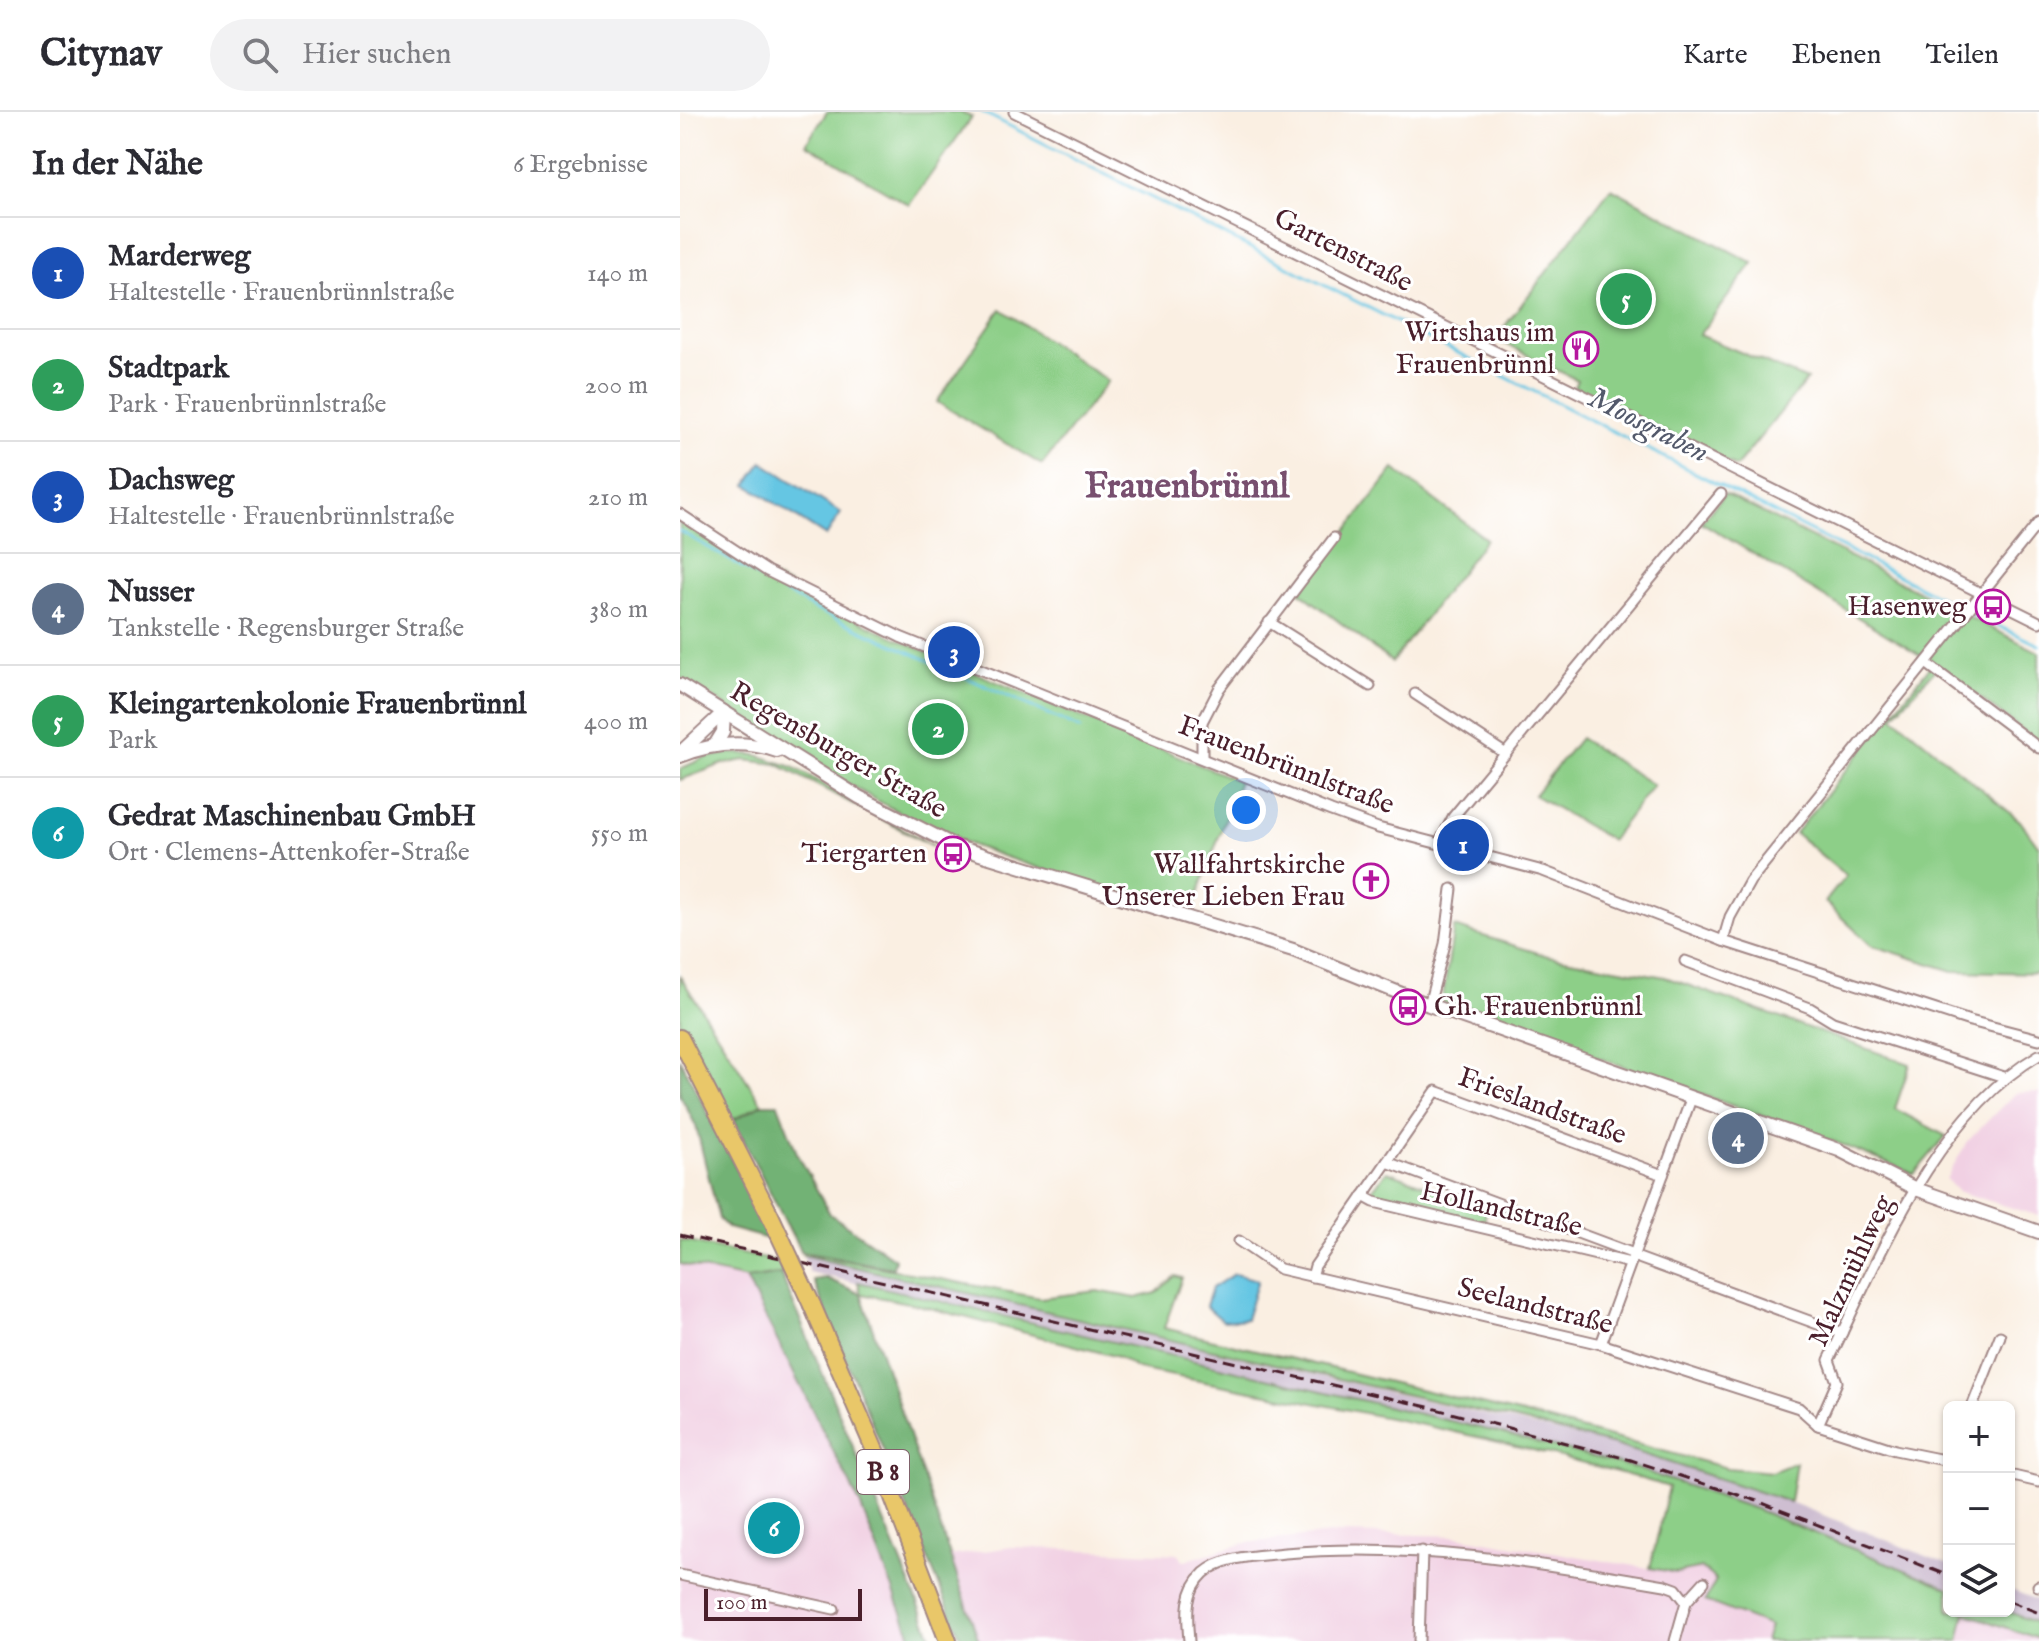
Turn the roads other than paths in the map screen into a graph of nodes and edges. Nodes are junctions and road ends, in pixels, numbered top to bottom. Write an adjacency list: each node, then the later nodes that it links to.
1 (1014, 112): 6 (street, Gartenstraße)
2 (1721, 494): 16 (street)
3 (680, 514): 19 (street, Frauenbrünnlstraße)
4 (2039, 522): 6 (street)
5 (1334, 538): 7 (street)
6 (1981, 593): 8 (street, Gartenstraße); 9 (street)
7 (1269, 622): 11 (street); 19 (street)
8 (2039, 622)
9 (1926, 663): 15 (street); 22 (street)
10 (680, 685): 13 (street, Regensburger Straße)
11 (1370, 686)
12 (1415, 694): 16 (street)
13 (724, 712): 14 (street); 17 (street); 18 (street, Regensburger Straße)
14 (715, 745): 17 (street); 18 (street)
15 (2039, 748)
16 (1506, 754): 20 (street)
17 (680, 755)
18 (792, 755): 24 (street, Regensburger Straße)
19 (1202, 758): 20 (street, Frauenbrünnlstraße)
20 (1440, 842): 22 (street, Frauenbrünnlstraße)
21 (1452, 889): 24 (street)
22 (1723, 941): 26 (street, Frauenbrünnlstraße)
23 (1685, 961): 30 (street)
24 (1429, 1005): 31 (street, Regensburger Straße)
25 (680, 1038): 53 (main road, B 8, bridge)
26 (2039, 1039)
27 (2039, 1055): 28 (street)
28 (2023, 1064): 29 (street); 30 (street)
29 (2039, 1067)
30 (2004, 1077): 34 (street)
31 (1691, 1099): 33 (street); 34 (street, Regensburger Straße)
32 (1387, 1162): 33 (street, Frieslandstraße); 35 (street, Frieslandstraße); 38 (street, Hollandstraße)
33 (1663, 1175): 38 (street)
34 (1916, 1189): 36 (street, Regensburger Straße); 40 (street, Malzmühlweg)
35 (1363, 1196): 38 (street, Hollandstraße); 39 (street, Frieslandstraße)
36 (2039, 1232)
37 (1239, 1241): 39 (street, Seelandstraße)
38 (1632, 1258): 40 (street, Hollandstraße); 42 (street)
39 (1312, 1277): 42 (street, Seelandstraße)
40 (1842, 1333): 44 (street, Malzmühlweg)
41 (2000, 1336): 43 (street)
42 (1601, 1344): 44 (street, Seelandstraße)
43 (1974, 1401)
44 (1818, 1425): 45 (street)
45 (1943, 1460)
46 (2015, 1476): 47 (street)
47 (2039, 1482)
48 (1422, 1551): 51 (street); 54 (street); 55 (street)
49 (680, 1575): 52 (street)
50 (1704, 1582): 51 (street)
51 (1686, 1602): 56 (street)
52 (834, 1609)
53 (948, 1641)
54 (1189, 1641)
55 (1419, 1641)
56 (1675, 1641)

